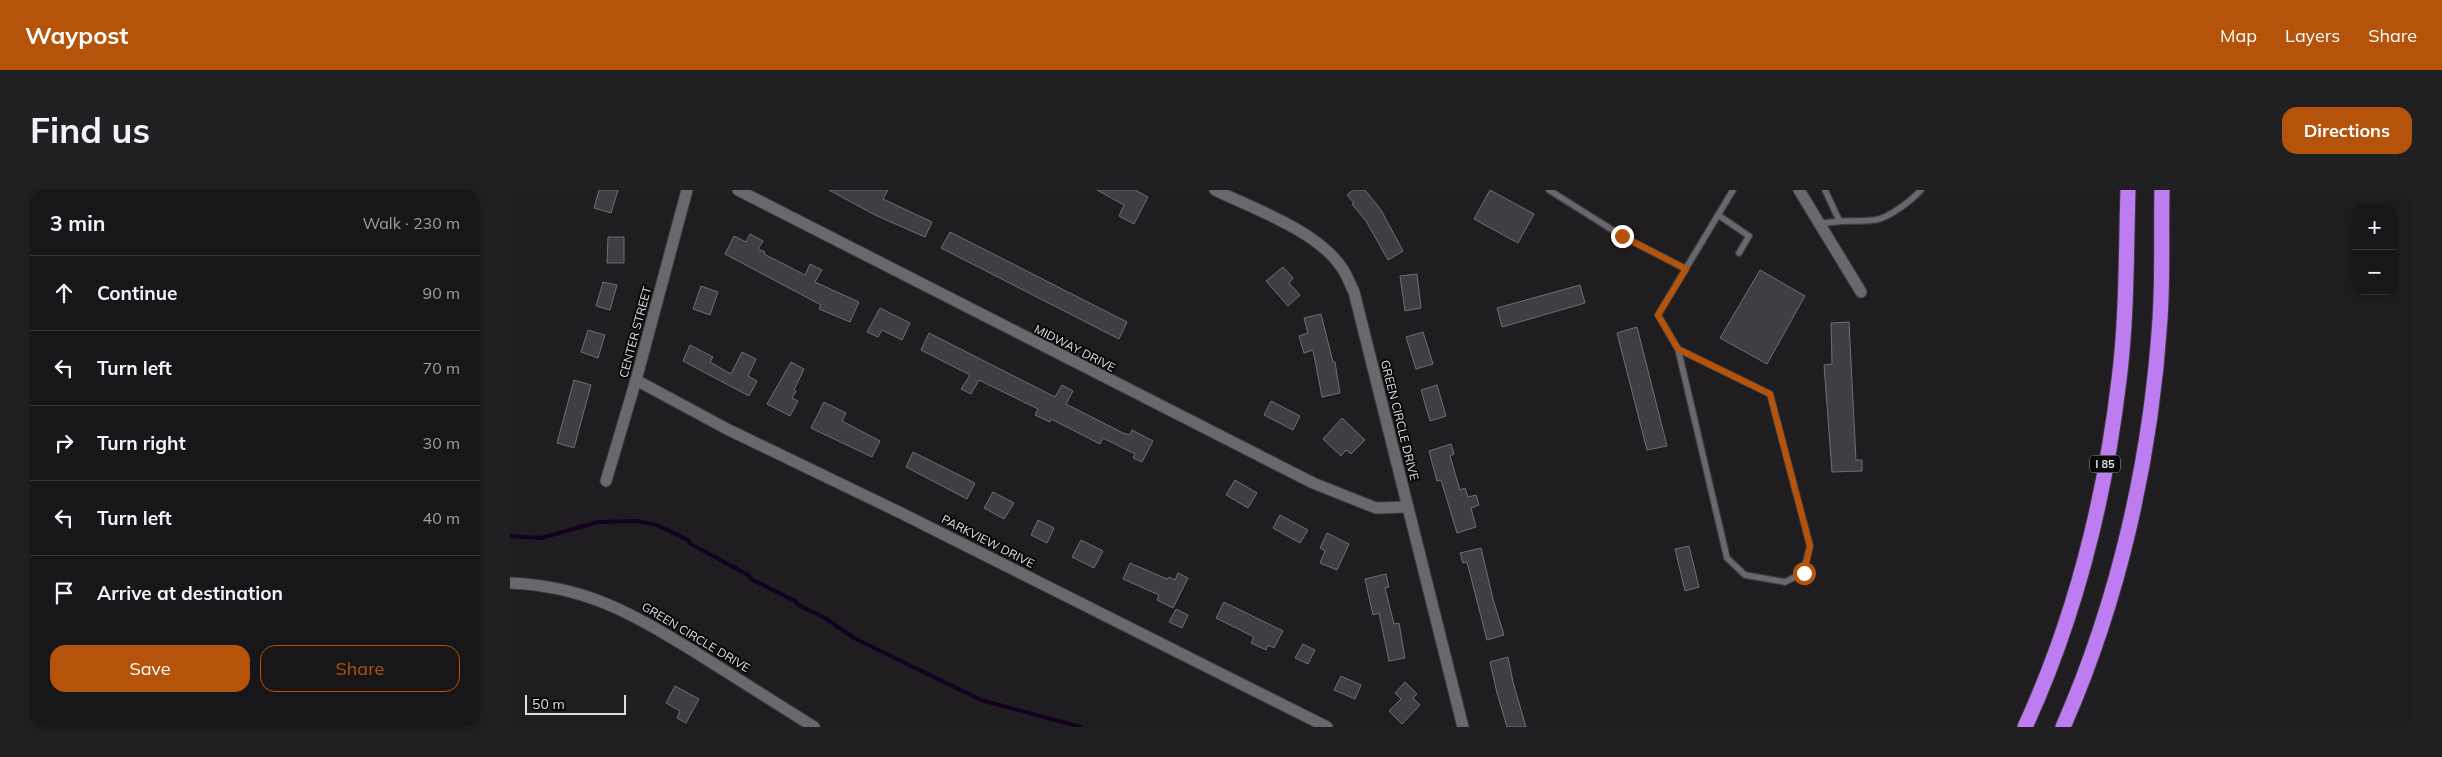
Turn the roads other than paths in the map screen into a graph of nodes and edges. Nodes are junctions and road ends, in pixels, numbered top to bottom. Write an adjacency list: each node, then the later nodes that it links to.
1 (687, 190): 18 (street, CENTER STREET)
2 (738, 190): 20 (street, MIDWAY DRIVE)
3 (1215, 190): 20 (street, GREEN CIRCLE DRIVE)
4 (1549, 190): 15 (lane)
5 (1733, 190): 11 (lane)
6 (1799, 190): 13 (street)
7 (1825, 190): 12 (lane)
8 (1922, 190): 12 (lane)
9 (2128, 190): 25 (highway, I 85)
10 (2162, 190): 26 (highway)
11 (1718, 215): 14 (lane); 15 (lane)
12 (1839, 220): 13 (lane)
13 (1820, 224): 16 (street)
14 (1739, 254)
15 (1686, 269): 17 (lane)
16 (1861, 292)
17 (1678, 349): 17 (lane)
18 (636, 380): 19 (street, CENTER STREET); 23 (street, PARKVIEW DRIVE)
19 (606, 481)
20 (1407, 507): 24 (street, GREEN CIRCLE DRIVE)
21 (510, 584): 22 (street, GREEN CIRCLE DRIVE)
22 (814, 727)
23 (1327, 727)
24 (1463, 727)
25 (2025, 727)
26 (2063, 727)

